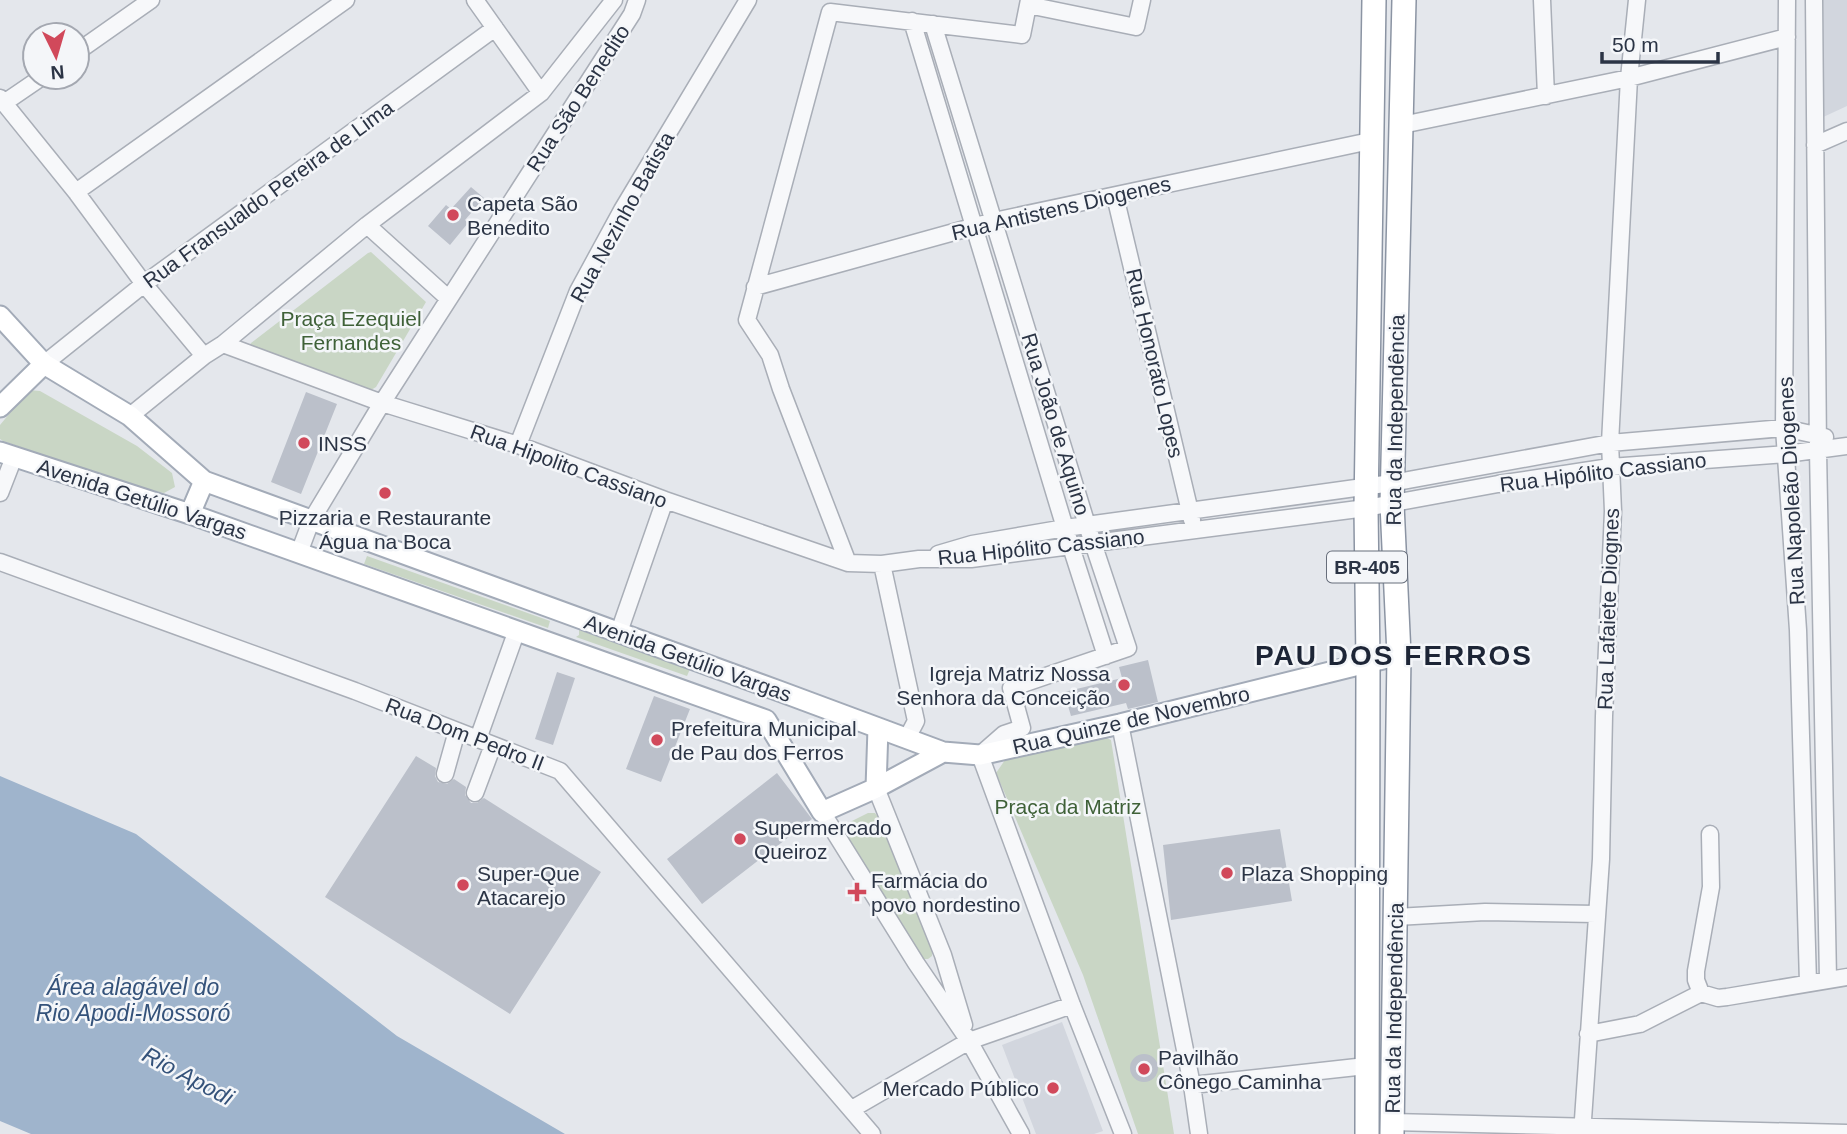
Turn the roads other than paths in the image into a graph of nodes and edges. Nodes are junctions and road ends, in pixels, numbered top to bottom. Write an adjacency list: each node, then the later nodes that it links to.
1 (151, 0): 21 (street)
2 (346, 0): 31 (street)
3 (475, 0): 19 (street)
4 (614, 0): 24 (street, Rua São Benedito)
5 (637, 0): 38 (street, Rua São Benedito)
6 (748, 0): 49 (street, Rua Nezinho Batista)
7 (817, 0): 16 (street)
8 (1142, 0): 15 (street)
9 (1374, 0): 29 (highway, Rua da Independência / BR-405)
10 (1404, 0): 27 (highway, Rua da Independência / BR-405)
11 (1542, 0): 25 (street)
12 (1637, 0): 22 (street, Rua Lafaiete Diognes)
13 (1787, 0): 20 (street, Rua Napoleão Diogenes)
14 (1814, 0): 30 (street, Rua Napoleão Diogenes)
15 (1029, 3): 18 (street)
16 (830, 12): 17 (street); 37 (street)
17 (912, 21): 18 (street); 35 (street, Rua João de Aquino)
18 (933, 24): 33 (street, Rua João de Aquino)
19 (495, 28): 24 (street); 36 (street, Rua Fransualdo Pereira de Lima)
20 (1787, 37): 22 (street); 46 (street, Rua Napoleão Diogenes)
21 (91, 42)
22 (1629, 78): 25 (street); 48 (street, Rua Lafaiete Diognes)
23 (21, 90): 26 (street)
24 (541, 93): 34 (street, Rua São Benedito)
25 (1546, 96): 27 (street)
26 (2, 101): 31 (street)
27 (1402, 125): 56 (highway, Rua da Independência / BR-405)
28 (1847, 131): 30 (street)
29 (1370, 141): 32 (street, Rua Antistens Diogenes); 57 (highway, Rua da Independência / BR-405)
30 (1815, 145): 47 (street, Rua Napoleão Diogenes)
31 (76, 192): 36 (street)
32 (1115, 195): 33 (street, Rua Antistens Diogenes); 59 (street, Rua Honorato Lopes)
33 (994, 222): 35 (street, Rua Antistens Diogenes); 62 (street, Rua João de Aquino)
34 (367, 225): 38 (street); 40 (street, Rua São Benedito)
35 (974, 227): 37 (street, Rua Antistens Diogenes); 63 (street, Rua João de Aquino)
36 (144, 284): 41 (street); 42 (street, Rua Fransualdo Pereira de Lima)
37 (755, 287): 70 (street)
38 (449, 299): 43 (street, Rua São Benedito)
39 (0, 316): 42 (main road, Avenida Getúlio Vargas)
40 (223, 344): 41 (street, Rua São Benedito); 43 (street, Rua Hipolito Cassiano)
41 (204, 356): 45 (street, Rua São Benedito)
42 (44, 364): 44 (main road); 45 (main road, Avenida Getúlio Vargas)
43 (382, 403): 49 (street, Rua Hipolito Cassiano); 61 (street, Rua São Benedito)
44 (0, 407)
45 (130, 416): 54 (main road, Avenida Getúlio Vargas)
46 (1784, 428): 47 (street, Rua Hipólito Cassiano); 48 (street, Rua Hipólito Cassiano); 51 (street, Rua Napoleão Diogenes)
47 (1818, 442): 50 (street, Rua Hipólito Cassiano); 51 (street, Rua Hipólito Cassiano); 72 (street, Rua Napoleão Diogenes)
48 (1610, 443): 53 (street, Rua Lafaiete Diognes); 56 (street, Rua Hipólito Cassiano)
49 (518, 445): 58 (street, Rua Hipolito Cassiano)
50 (1847, 445)
51 (1787, 454): 53 (street, Rua Hipólito Cassiano); 74 (street, Rua Napoleão Diogenes)
52 (7, 455): 55 (street); 60 (main road, Avenida Getúlio Vargas)
53 (1610, 467): 56 (street, Rua Hipólito Cassiano); 93 (street, Rua Lafaiete Diognes)
54 (204, 481): 60 (main road); 61 (main road, Avenida Getúlio Vargas)
55 (0, 493)
56 (1392, 494): 57 (street, Rua Hipólito Cassiano); 76 (highway, Rua da Independência / BR-405)
57 (1366, 498): 59 (street, Rua Hipólito Cassiano); 64 (street, Rua Hipólito Cassiano); 78 (highway, Rua da Independência / BR-405)
58 (665, 500): 70 (street, Rua Hipolito Cassiano); 75 (street)
59 (1190, 510): 62 (street, Rua Hipólito Cassiano); 64 (street, Rua Honorato Lopes)
60 (190, 514): 67 (main road, Avenida Getúlio Vargas)
61 (311, 520): 67 (street, Rua São Benedito); 75 (main road, Avenida Getúlio Vargas)
62 (1087, 525): 63 (street, Rua Hipólito Cassiano); 65 (street, Rua João de Aquino)
63 (1065, 528): 66 (street, Rua João de Aquino); 68 (street, Rua Hipólito Cassiano)
64 (1195, 529): 65 (street, Rua Hipólito Cassiano)
65 (1093, 543): 66 (street, Rua Hipólito Cassiano); 77 (street, Rua João de Aquino)
66 (1071, 546): 68 (street, Rua Hipólito Cassiano); 77 (street, Rua João de Aquino)
67 (299, 553): 73 (main road, Avenida Getúlio Vargas)
68 (919, 559): 71 (street, Rua Hipolito Cassiano)
69 (0, 562): 81 (street, Rua Dom Pedro II)
70 (848, 563): 71 (street, Rua Hipolito Cassiano)
71 (882, 564): 82 (street)
72 (1821, 628): 74 (street); 91 (street, Rua Napoleão Diogenes)
73 (517, 630): 83 (street); 89 (main road, Avenida Getúlio Vargas)
74 (1798, 630): 92 (street, Rua Napoleão Diogenes)
75 (619, 632): 80 (main road, Avenida Getúlio Vargas)
76 (1399, 655): 78 (main road, Rua Quinze de Novembro); 94 (highway, Rua da Independência / BR-405)
77 (1107, 656): 85 (street)
78 (1368, 663): 79 (main road, Rua Quinze de Novembro); 102 (highway, Rua da Independência / BR-405)
79 (1120, 724): 85 (main road, Rua Quinze de Novembro); 103 (street)
80 (878, 728): 82 (main road, Avenida Getúlio Vargas); 87 (main road)
81 (457, 731): 83 (street, Rua Dom Pedro II); 86 (street)
82 (906, 738): 84 (main road, Avenida Getúlio Vargas)
83 (486, 742): 88 (street); 104 (street, Rua Dom Pedro II)
84 (943, 752): 85 (main road, Rua Quinze de Novembro); 87 (main road)
85 (980, 755): 99 (street)
86 (445, 774)
87 (876, 788): 89 (main road); 101 (street)
88 (475, 793)
89 (822, 812): 101 (street)
90 (1710, 834): 98 (street)
91 (1826, 894): 92 (street); 96 (street, Rua Napoleão Diogenes)
92 (1805, 895): 97 (street, Rua Napoleão Diogenes)
93 (1596, 914): 94 (street); 100 (street, Rua Lafaiete Diognes)
94 (1396, 917): 105 (highway, Rua da Independência / BR-405)
95 (1847, 977): 96 (street)
96 (1828, 979): 97 (street)
97 (1808, 983): 98 (street)
98 (1701, 993): 100 (street)
99 (1072, 1004): 101 (street); 110 (street)
100 (1588, 1034): 106 (street, Rua Lafaiete Diognes)
101 (969, 1041): 104 (street); 109 (street)
102 (1366, 1066): 103 (street); 112 (highway, Rua da Independência / BR-405)
103 (1192, 1085): 111 (street)
104 (852, 1109): 108 (street, Rua Dom Pedro II)
105 (1392, 1128): 106 (street)
106 (1582, 1130): 107 (street)
107 (1847, 1133)
108 (872, 1134)
109 (1020, 1134)
110 (1124, 1134)
111 (1199, 1134)
112 (1367, 1134)

